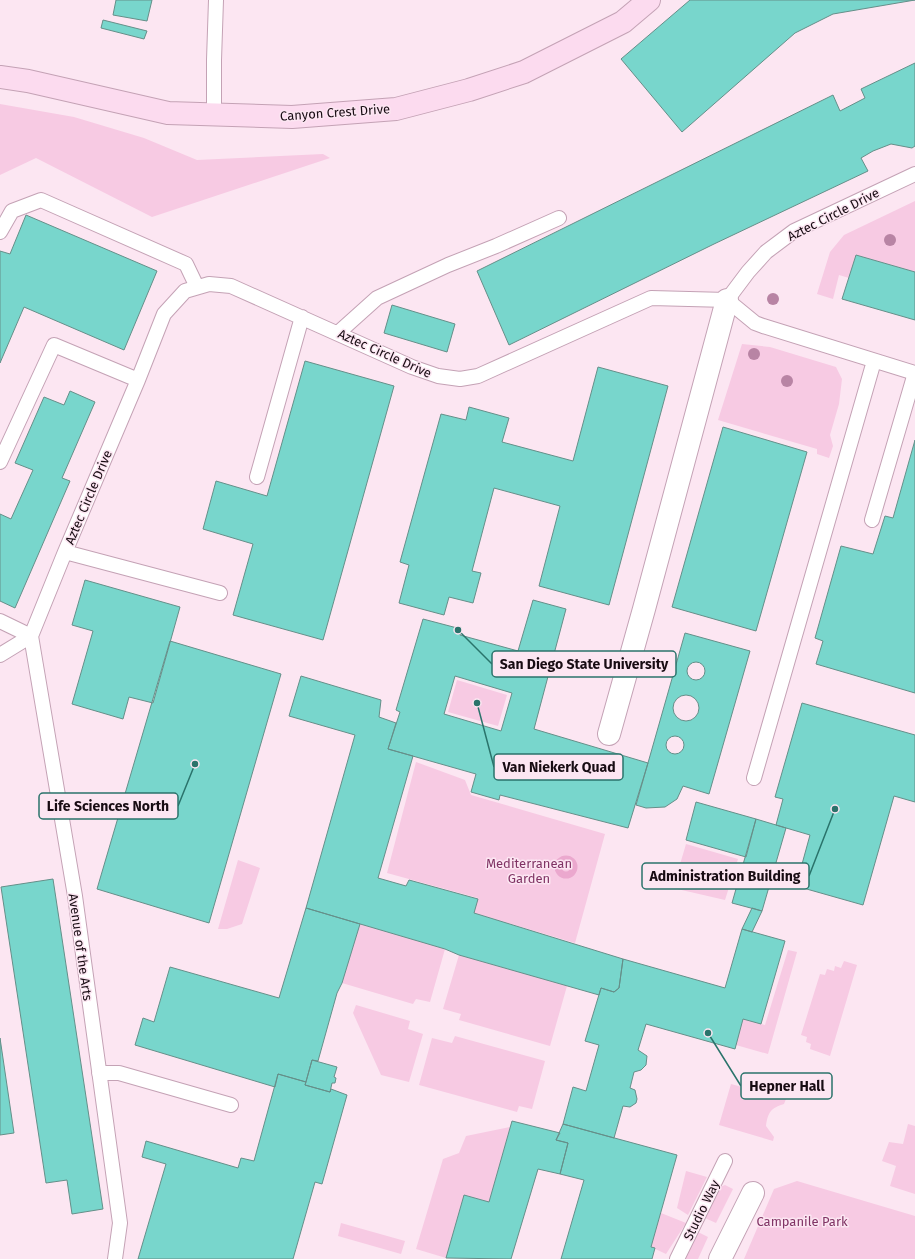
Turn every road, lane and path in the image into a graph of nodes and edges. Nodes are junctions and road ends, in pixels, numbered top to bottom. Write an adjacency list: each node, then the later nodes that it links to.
1 (216, 0): 4 (lane)
2 (649, 0): 4 (street, Canyon Crest Drive)
3 (0, 77): 4 (street, Canyon Crest Drive)
4 (214, 114)
5 (915, 174): 9 (lane, Aztec Circle Drive)
6 (559, 218): 11 (lane)
7 (0, 232): 8 (lane)
8 (198, 287): 10 (lane, Aztec Circle Drive); 14 (lane, Aztec Circle Drive)
9 (727, 300): 11 (lane, Aztec Circle Drive); 12 (lane); 23 (street)
10 (302, 318): 11 (lane, Aztec Circle Drive); 16 (lane)
11 (338, 333)
12 (874, 361): 13 (lane); 24 (lane)
13 (915, 373): 17 (lane)
14 (138, 380): 15 (lane); 18 (lane, Aztec Circle Drive)
15 (0, 462)
16 (257, 477)
17 (872, 520)
18 (65, 552): 19 (lane); 21 (lane, Aztec Circle Drive)
19 (220, 593)
20 (0, 621): 21 (lane)
21 (31, 636): 22 (lane); 25 (lane, Avenue of the Arts)
22 (0, 655)
23 (609, 734)
24 (754, 778)
25 (99, 1073): 26 (lane); 29 (lane, Avenue of the Arts)
26 (231, 1105)
27 (725, 1161): 30 (lane, Studio Way)
28 (753, 1192): 31 (street)
29 (115, 1259)
30 (677, 1259)
31 (720, 1259)

